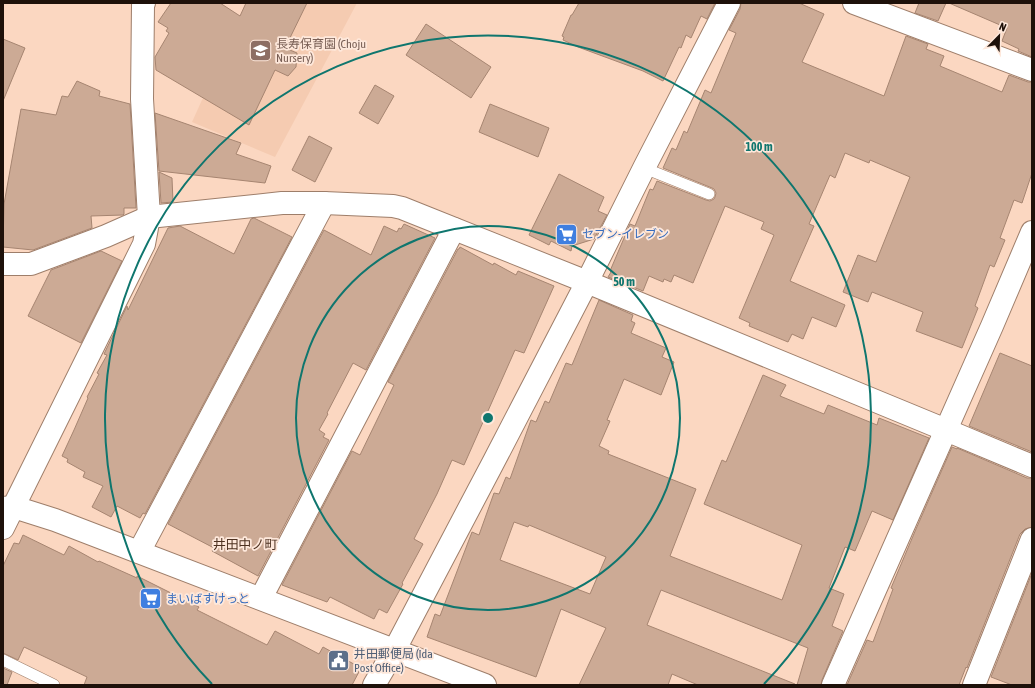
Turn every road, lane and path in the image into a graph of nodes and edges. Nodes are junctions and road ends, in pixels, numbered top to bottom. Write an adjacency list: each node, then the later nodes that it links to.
1 (144, 3): 8 (street)
2 (729, 3): 5 (street)
3 (854, 3): 4 (street)
4 (1032, 70)
5 (644, 168): 6 (lane); 12 (street)
6 (709, 194)
7 (324, 203): 8 (street); 9 (street); 18 (street)
8 (149, 217): 11 (street); 15 (street)
9 (454, 229): 12 (street); 19 (street)
10 (1032, 232): 13 (street)
11 (3, 264)
12 (587, 282): 13 (street); 20 (street)
13 (946, 430): 14 (street); 25 (street)
14 (1032, 466)
15 (8, 508): 16 (street); 18 (street)
16 (3, 528)
17 (1032, 539): 26 (street)
18 (139, 552): 19 (street)
19 (261, 598): 20 (street)
20 (394, 651): 23 (street); 24 (street)
21 (3, 660): 22 (lane)
22 (54, 685)
23 (374, 685)
24 (485, 685)
25 (833, 685)
26 (974, 685)

